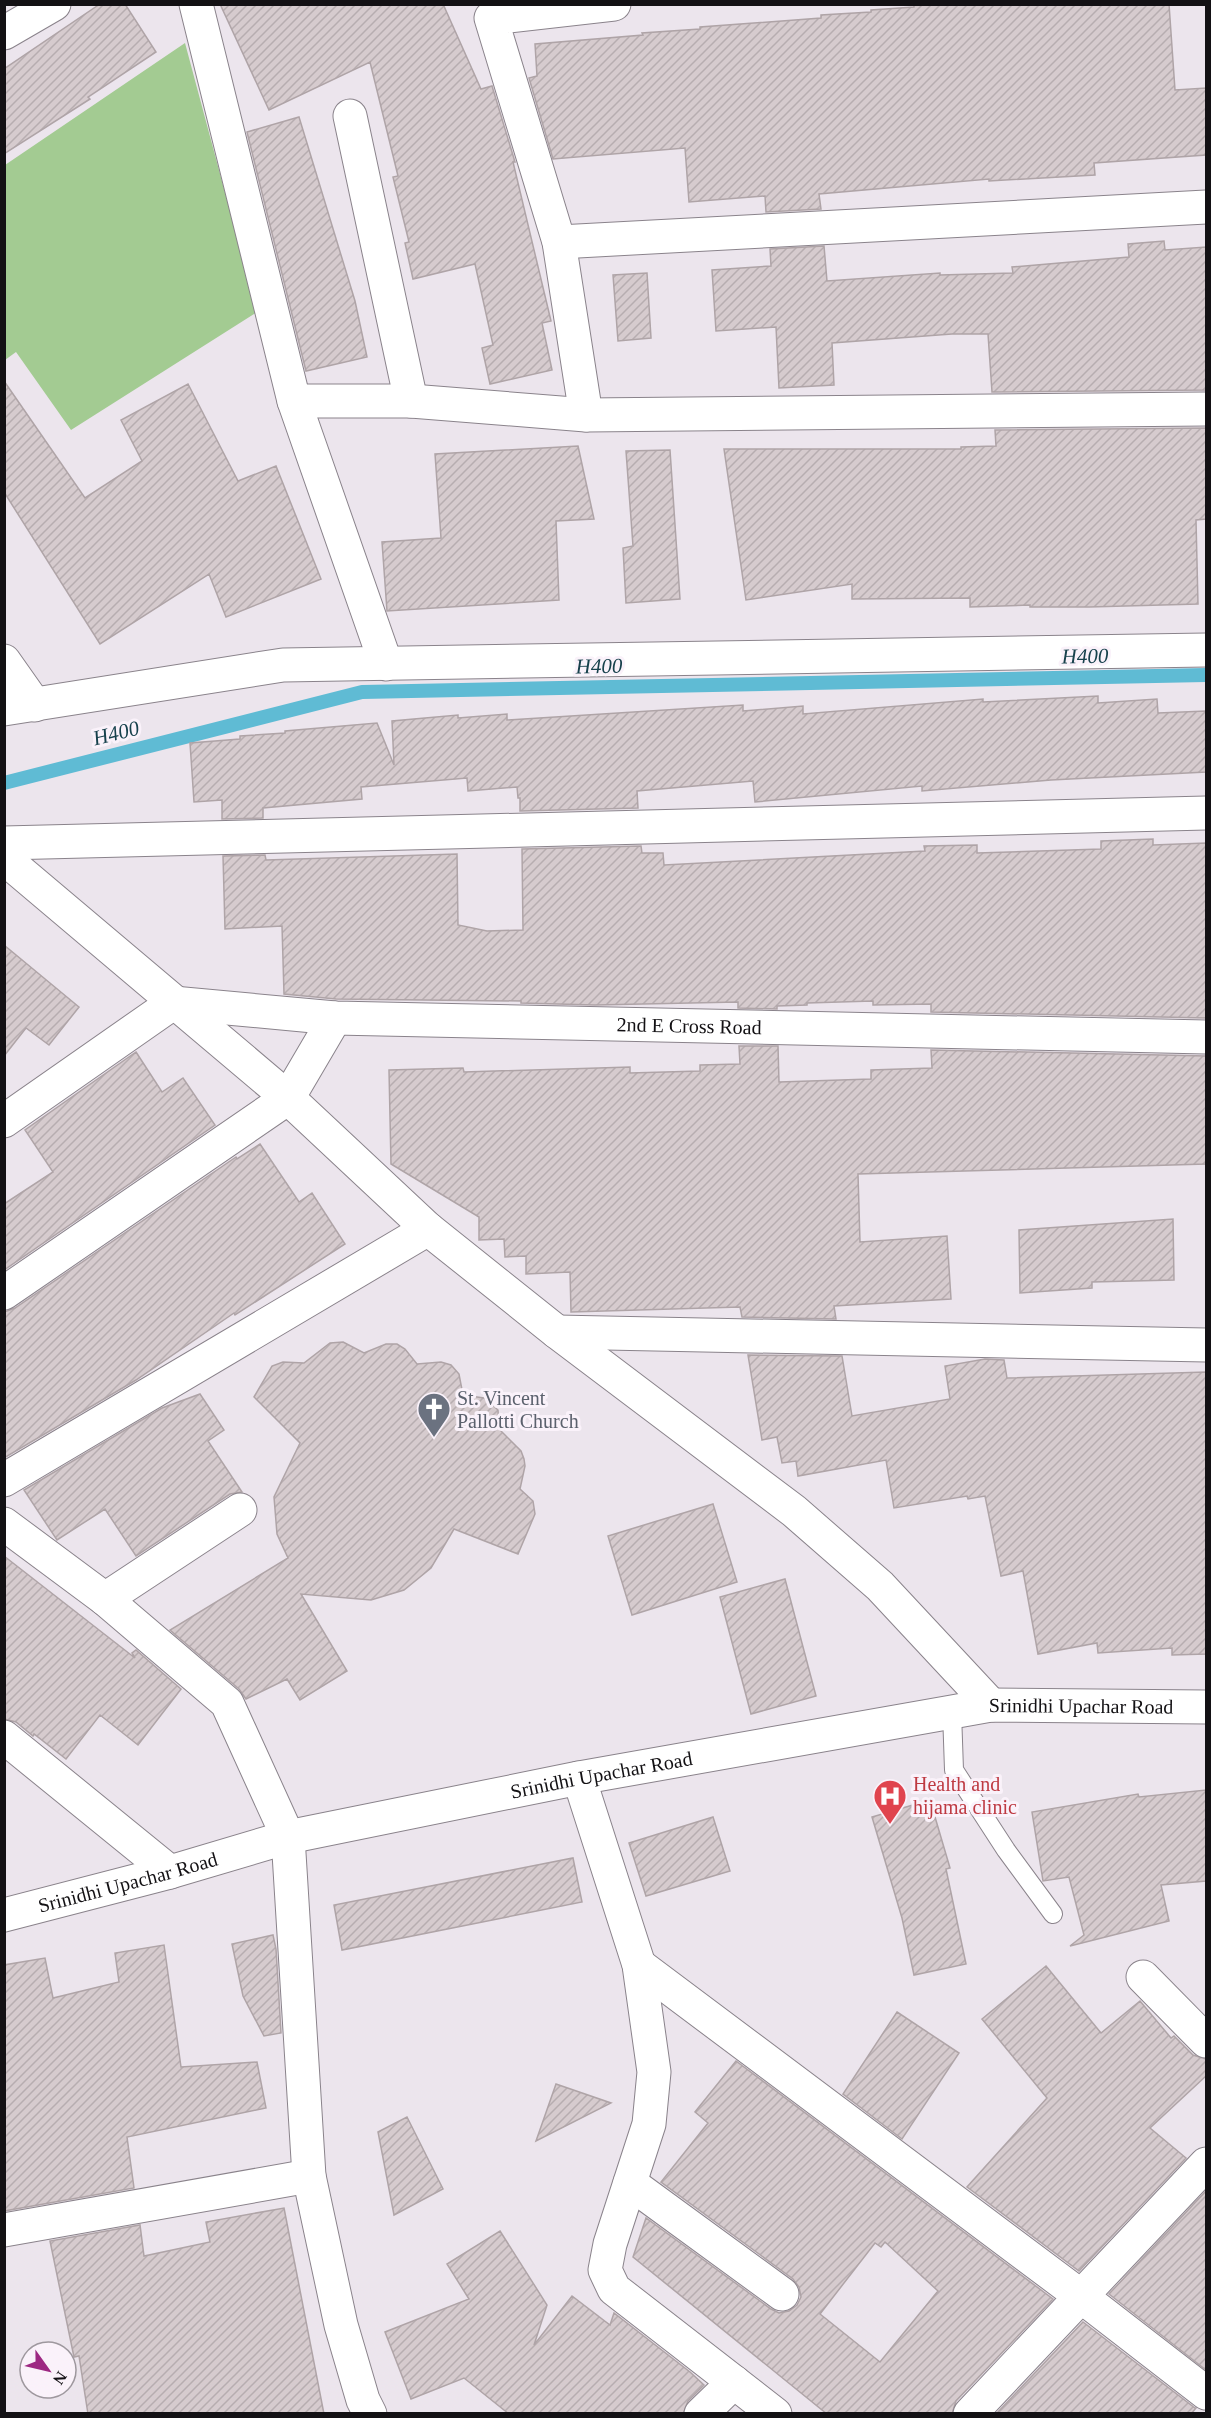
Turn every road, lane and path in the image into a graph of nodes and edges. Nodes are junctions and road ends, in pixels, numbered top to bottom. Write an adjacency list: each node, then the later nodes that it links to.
1 (54, 4): 4 (street)
2 (196, 4): 9 (street)
3 (614, 4): 7 (street)
4 (4, 33)
5 (350, 116): 8 (street)
6 (1206, 207): 7 (street)
7 (559, 242): 11 (street)
8 (411, 400): 9 (street); 11 (street)
9 (294, 401): 14 (street)
10 (1206, 409): 11 (street)
11 (586, 415)
12 (1206, 650): 14 (street)
13 (4, 661): 15 (street)
14 (386, 664): 15 (street)
15 (20, 707)
16 (1206, 813): 17 (street)
17 (4, 843)
18 (4, 858): 19 (street)
19 (173, 1003): 20 (street, 2nd E Cross Road); 22 (street); 23 (street)
20 (335, 1018): 21 (street, 2nd E Cross Road); 22 (street)
21 (1206, 1037)
22 (288, 1098): 24 (street); 25 (street)
23 (6, 1117)
24 (428, 1229): 26 (street); 28 (street)
25 (4, 1293)
26 (557, 1332): 27 (street); 32 (street)
27 (1206, 1345)
28 (4, 1480)
29 (240, 1510): 31 (street)
30 (4, 1524): 31 (street)
31 (105, 1599): 37 (street)
32 (991, 1705): 33 (street, Srinidhi Upachar Road); 34 (street, Srinidhi Upachar Road)
33 (1206, 1707)
34 (952, 1712): 36 (street, Srinidhi Upachar Road); 39 (lane)
35 (4, 1737): 38 (street)
36 (579, 1778): 37 (street, Srinidhi Upachar Road); 41 (street)
37 (288, 1837): 38 (street, Srinidhi Upachar Road); 45 (street)
38 (170, 1872): 40 (street, Srinidhi Upachar Road)
39 (1053, 1914)
40 (4, 1915)
41 (639, 1965): 46 (street); 49 (street)
42 (1143, 1977): 43 (street)
43 (1206, 2042)
44 (1206, 2164): 49 (street)
45 (309, 2176): 47 (street); 52 (street)
46 (630, 2183): 48 (street); 50 (street)
47 (4, 2230)
48 (782, 2294)
49 (1082, 2296): 51 (street); 55 (street)
50 (734, 2382): 53 (street); 54 (street)
51 (1206, 2393)
52 (370, 2414)
53 (702, 2414)
54 (775, 2414)
55 (970, 2414)

